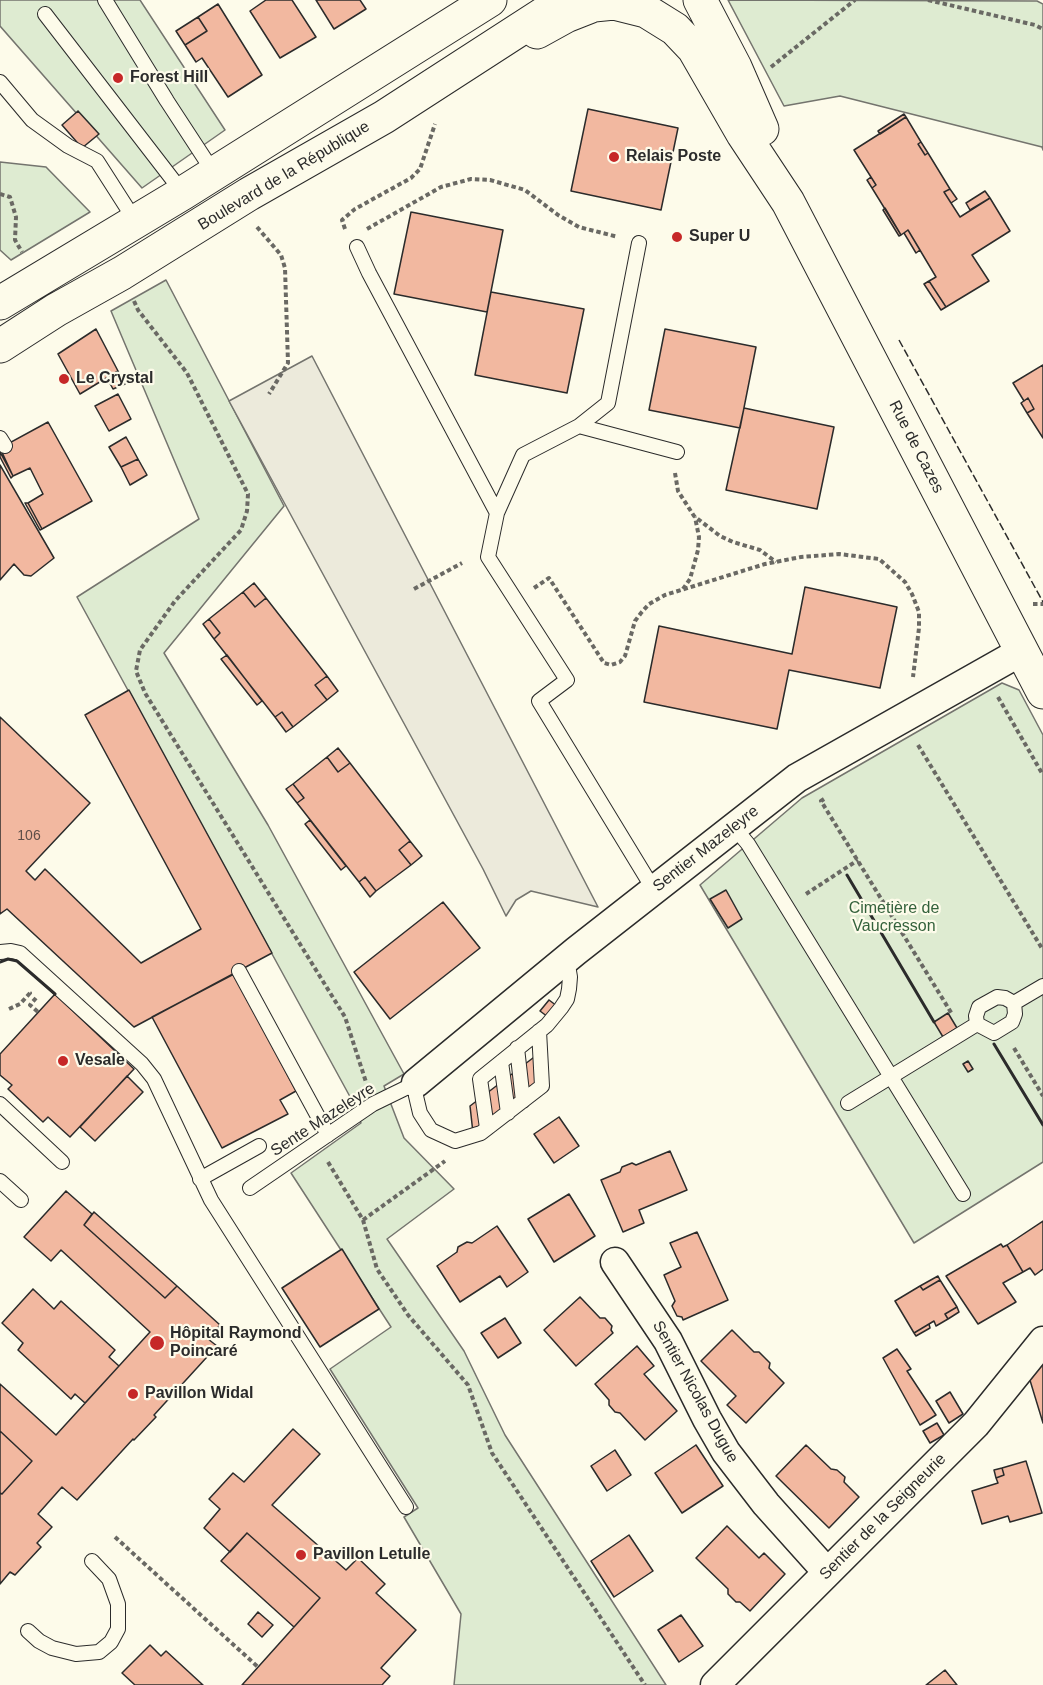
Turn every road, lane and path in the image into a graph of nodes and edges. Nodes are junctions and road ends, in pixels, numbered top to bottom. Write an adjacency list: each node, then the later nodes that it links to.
1 (105, 0): 14 (lane)
2 (489, 0): 14 (main road)
3 (564, 0): 10 (main road, Boulevard de la République)
4 (700, 0): 16 (main road, Rue de Cazes)
5 (855, 0): 11 (path)
6 (928, 0): 9 (path)
7 (638, 5): 10 (main road, Rue de Cazes); 16 (main road, Rue de Cazes)
8 (45, 14): 15 (lane)
9 (1043, 29)
10 (481, 55): 17 (main road, Boulevard de la République)
11 (769, 68)
12 (0, 82): 19 (lane)
13 (436, 117): 18 (path)
14 (214, 174): 15 (main road)
15 (183, 194): 19 (main road)
16 (788, 202): 35 (main road, Rue de Cazes)
17 (235, 203): 22 (main road, Boulevard de la République); 25 (path)
18 (355, 209)
19 (136, 222): 23 (main road)
20 (639, 243): 21 (path); 26 (lane)
21 (360, 252): 28 (lane)
22 (122, 273): 24 (main road, Boulevard de la République); 70 (path)
23 (0, 303)
24 (0, 346)
25 (269, 394)
26 (579, 426): 27 (lane); 28 (lane)
27 (674, 451): 29 (path)
28 (497, 513): 34 (lane)
29 (694, 516): 30 (path); 33 (path)
30 (776, 562): 33 (path); 38 (path)
31 (462, 563): 32 (path)
32 (414, 589)
33 (683, 589): 34 (path)
34 (516, 600): 46 (lane)
35 (1022, 651): 36 (main road, Rue de Cazes); 38 (street, Sentier Mazeleyre)
36 (1043, 692)
37 (988, 703): 42 (path)
38 (906, 716): 44 (street, Sentier Mazeleyre)
39 (928, 739): 40 (path)
40 (918, 745): 41 (path); 48 (path)
41 (908, 750)
42 (1043, 776)
43 (831, 795): 45 (path)
44 (734, 827): 46 (street, Sentier Mazeleyre); 47 (lane)
45 (858, 860): 47 (path); 61 (path)
46 (654, 890): 50 (street, Sentier Mazeleyre)
47 (786, 907): 64 (lane)
48 (1043, 950)
49 (0, 952): 78 (lane)
50 (567, 959): 60 (lane); 65 (street, Sentier Mazeleyre)
51 (239, 971): 73 (lane)
52 (1043, 986): 54 (lane)
53 (20, 1004): 56 (path)
54 (1014, 1004): 58 (lane); 59 (lane)
55 (30, 1005): 57 (path)
56 (9, 1009)
57 (38, 1012)
58 (977, 1024): 59 (lane); 61 (lane)
59 (1002, 1028): 66 (path)
60 (539, 1031): 62 (lane); 67 (lane)
61 (963, 1033): 64 (lane)
62 (517, 1048): 63 (lane); 67 (lane)
63 (501, 1062): 71 (lane); 72 (lane)
64 (892, 1077): 68 (lane); 81 (lane)
65 (416, 1083): 70 (lane, Sente Mazeleyre); 74 (lane)
66 (1043, 1096)
67 (523, 1101): 71 (lane)
68 (848, 1103)
69 (0, 1104): 77 (lane)
70 (373, 1104): 73 (lane, Sente Mazeleyre)
71 (508, 1113): 72 (lane)
72 (487, 1128): 74 (lane)
73 (328, 1135): 75 (lane, Sente Mazeleyre)
74 (455, 1141): 83 (path)
75 (316, 1144): 80 (lane, Sente Mazeleyre); 83 (path)
76 (259, 1146): 78 (lane)
77 (62, 1162)
78 (200, 1179): 86 (lane)
79 (0, 1180): 82 (lane)
80 (250, 1188)
81 (963, 1194)
82 (21, 1200)
83 (363, 1220): 92 (path)
84 (615, 1262): 89 (street, Sentier Nicolas Dugue)
85 (1043, 1341): 89 (street, Sentier de la Seigneurie)
86 (406, 1507)
87 (116, 1537): 91 (path)
88 (92, 1562): 90 (lane)
89 (828, 1572): 93 (street, Sentier de la Seigneurie)
90 (28, 1631)
91 (258, 1667)
92 (645, 1685)
93 (715, 1685)

